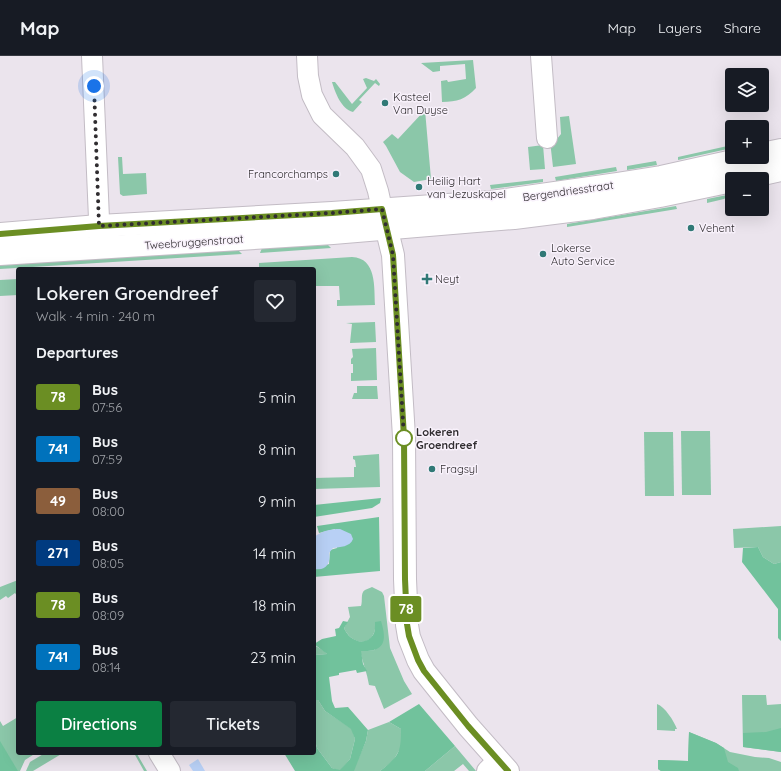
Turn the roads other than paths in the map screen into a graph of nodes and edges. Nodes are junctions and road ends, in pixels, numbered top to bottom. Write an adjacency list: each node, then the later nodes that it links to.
1 (92, 56): 12 (street)
2 (307, 56): 11 (street)
3 (541, 56): 4 (street)
4 (547, 138)
5 (781, 150): 6 (main road)
6 (769, 153)
7 (725, 163): 11 (main road, Bergendriesstraat)
8 (781, 170): 9 (main road)
9 (769, 173)
10 (725, 182): 13 (main road, Bergendriesstraat)
11 (382, 209): 12 (main road, Tweebruggenstraat); 13 (main road)
12 (99, 226): 14 (main road, Tweebruggenstraat); 15 (street)
13 (387, 230): 15 (main road, Tweebruggenstraat); 18 (main road)
14 (0, 234)
15 (101, 248): 16 (main road, Tweebruggenstraat)
16 (0, 254)
17 (160, 755): 19 (street)
18 (498, 768)
19 (170, 771)

